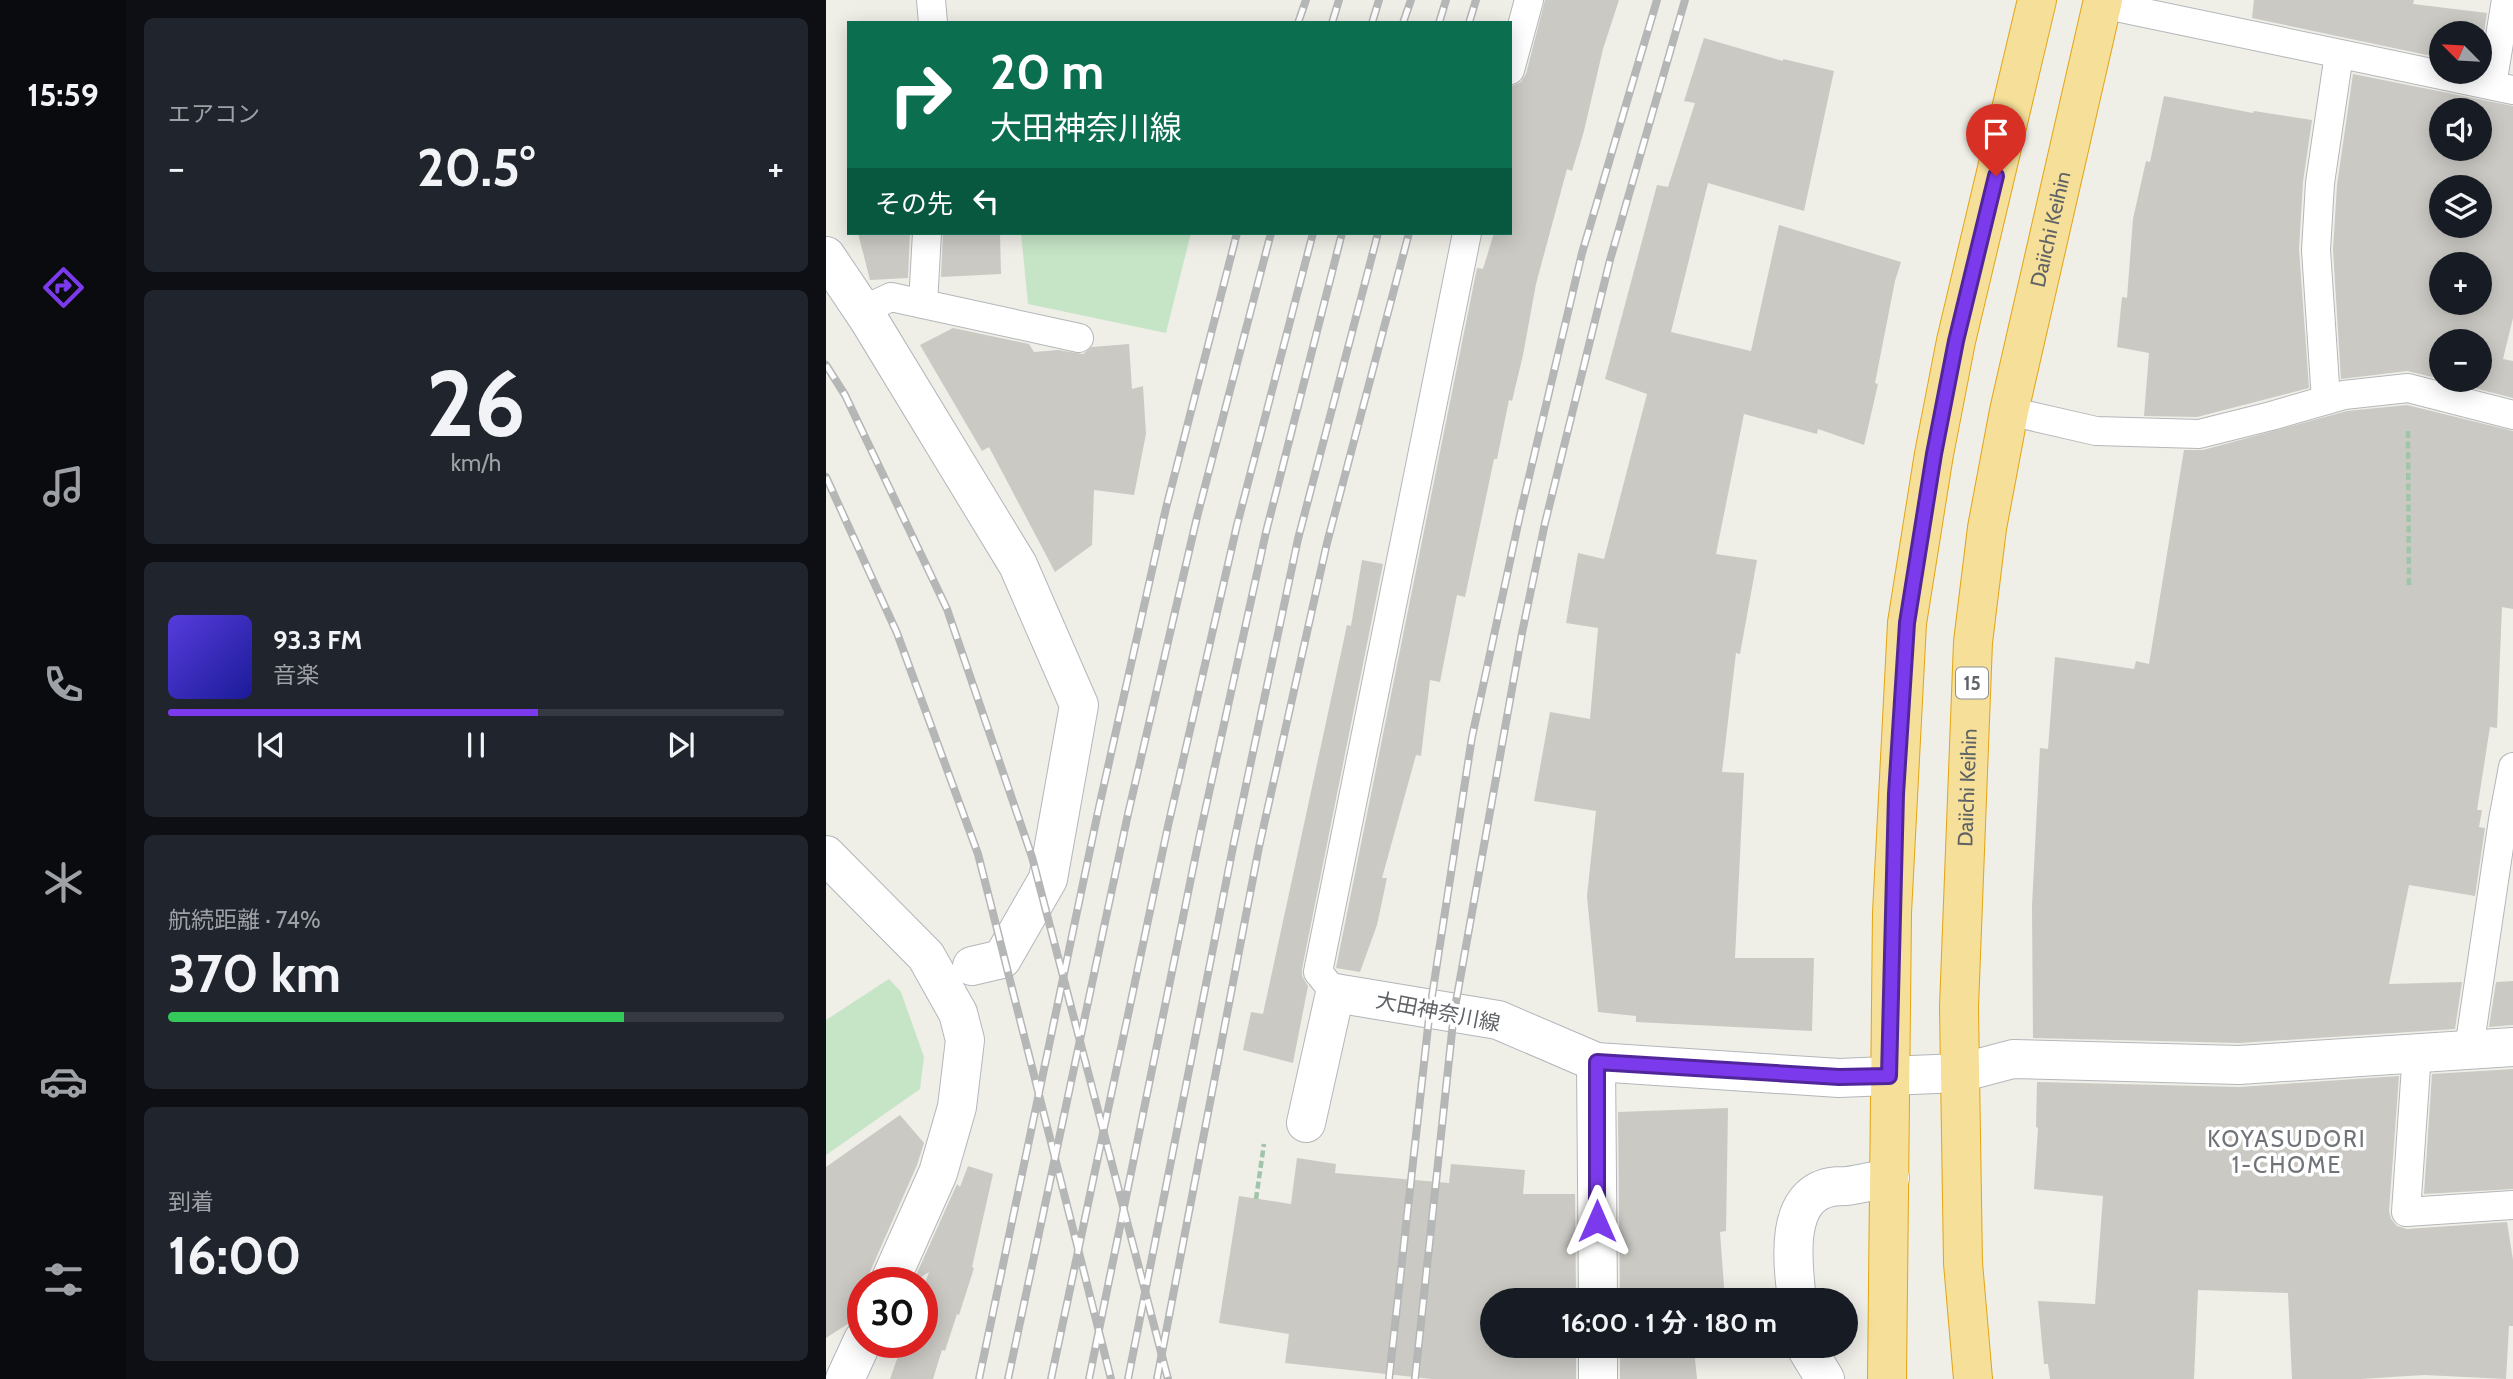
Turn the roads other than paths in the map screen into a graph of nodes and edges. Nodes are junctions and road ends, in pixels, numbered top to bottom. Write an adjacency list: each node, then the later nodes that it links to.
1 (931, 0): 6 (lane)
2 (1529, 0): 8 (lane)
3 (2037, 0): 28 (highway)
4 (2506, 0): 9 (lane)
5 (2103, 2): 7 (lane); 17 (highway, Daiichi Keihin / 15)
6 (933, 21)
7 (2339, 54): 9 (lane); 16 (lane)
8 (1512, 63)
9 (2503, 88)
10 (926, 235): 13 (lane)
11 (1467, 235): 22 (lane)
12 (826, 256): 14 (street)
13 (923, 304): 14 (lane); 15 (lane)
14 (863, 310): 21 (street)
15 (1079, 338)
16 (2326, 400): 17 (lane); 18 (lane)
17 (2009, 411): 27 (highway, Daiichi Keihin / 15)
18 (2513, 415)
19 (2513, 767): 24 (lane)
20 (826, 855): 32 (street)
21 (972, 966)
22 (1335, 993): 26 (street, 大田神奈川線); 29 (street)
23 (2513, 1047): 24 (street, 大田神奈川線)
24 (2469, 1048): 25 (street, 大田神奈川線)
25 (2417, 1052): 27 (street, 大田神奈川線); 31 (lane)
26 (1597, 1062): 28 (street, 大田神奈川線); 33 (street)
27 (1960, 1073): 28 (street, 大田神奈川線); 42 (highway, Daiichi Keihin / 15)
28 (1889, 1076): 30 (highway)
29 (1306, 1122)
30 (1890, 1178): 34 (street); 41 (highway)
31 (2513, 1205)
32 (895, 1267)
33 (1598, 1288)
34 (1795, 1288)
35 (854, 1358): 38 (street)
36 (1598, 1358): 39 (street)
37 (1812, 1358): 40 (street)
38 (845, 1379)
39 (1598, 1379)
40 (1825, 1379)
41 (1887, 1379)
42 (1973, 1379)

